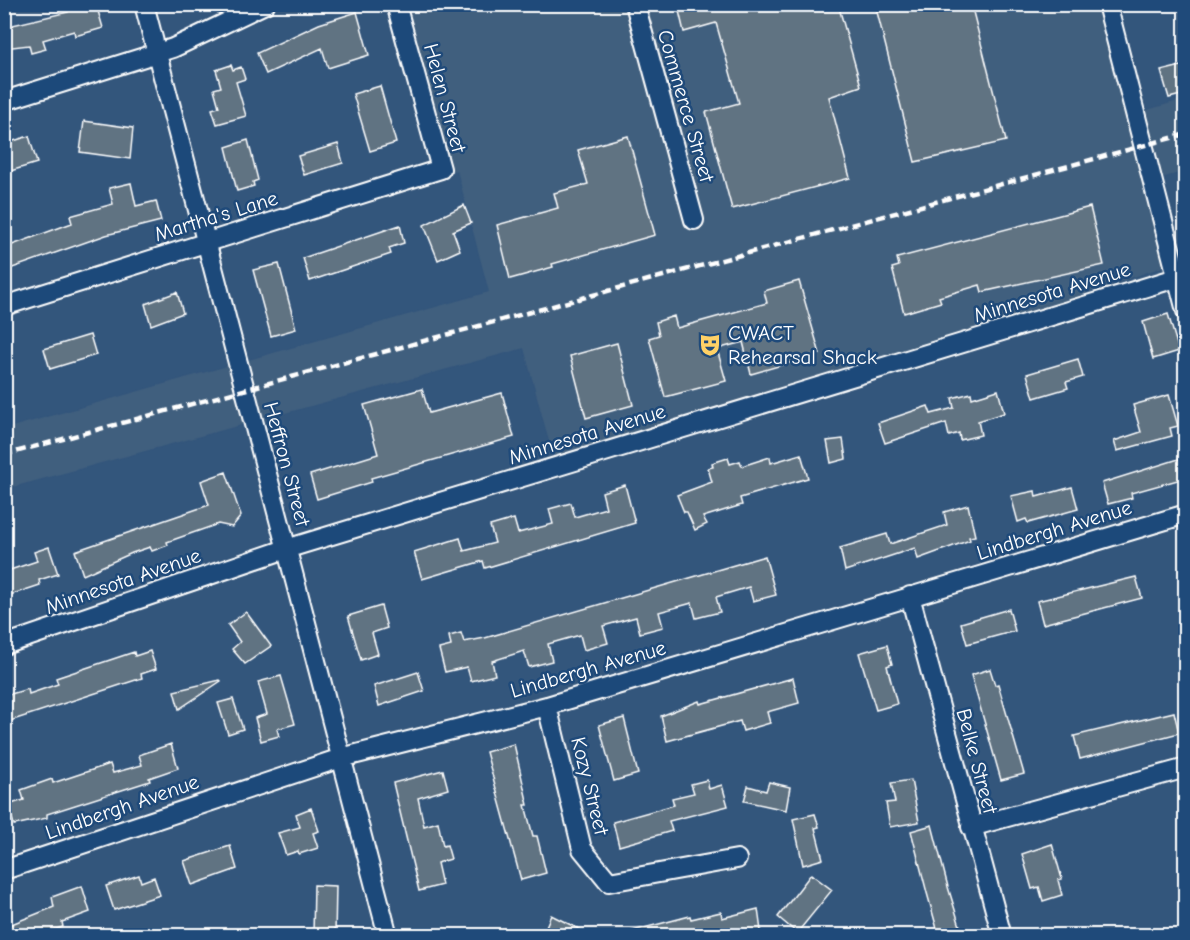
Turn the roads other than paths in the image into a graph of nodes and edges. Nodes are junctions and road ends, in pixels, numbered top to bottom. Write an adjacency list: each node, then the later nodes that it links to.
1 (144, 4): 6 (street, Heffron Street)
2 (265, 4): 6 (street)
3 (396, 4): 8 (street, Helen Street)
4 (634, 4): 9 (street, Commerce Street)
5 (1107, 4): 11 (street)
6 (157, 53): 7 (street); 10 (street, Heffron Street)
7 (4, 101)
8 (441, 169): 10 (street, Martha's Lane)
9 (694, 220)
10 (206, 242): 12 (street, Martha's Lane); 15 (street, Heffron Street)
11 (1181, 276): 13 (street); 15 (street, Minnesota Avenue)
12 (4, 306)
13 (1185, 311)
14 (1185, 514): 16 (street, Lindbergh Avenue)
15 (286, 549): 17 (street, Minnesota Avenue); 19 (street, Heffron Street)
16 (910, 596): 18 (street, Lindbergh Avenue); 21 (street, Belke Street)
17 (4, 645)
18 (547, 706): 19 (street, Lindbergh Avenue); 22 (street, Kozy Street)
19 (341, 758): 23 (street, Lindbergh Avenue); 24 (street, Heffron Street)
20 (1185, 768): 21 (street)
21 (971, 827): 25 (street, Belke Street)
22 (737, 859)
23 (4, 870)
24 (388, 936)
25 (1002, 936)

